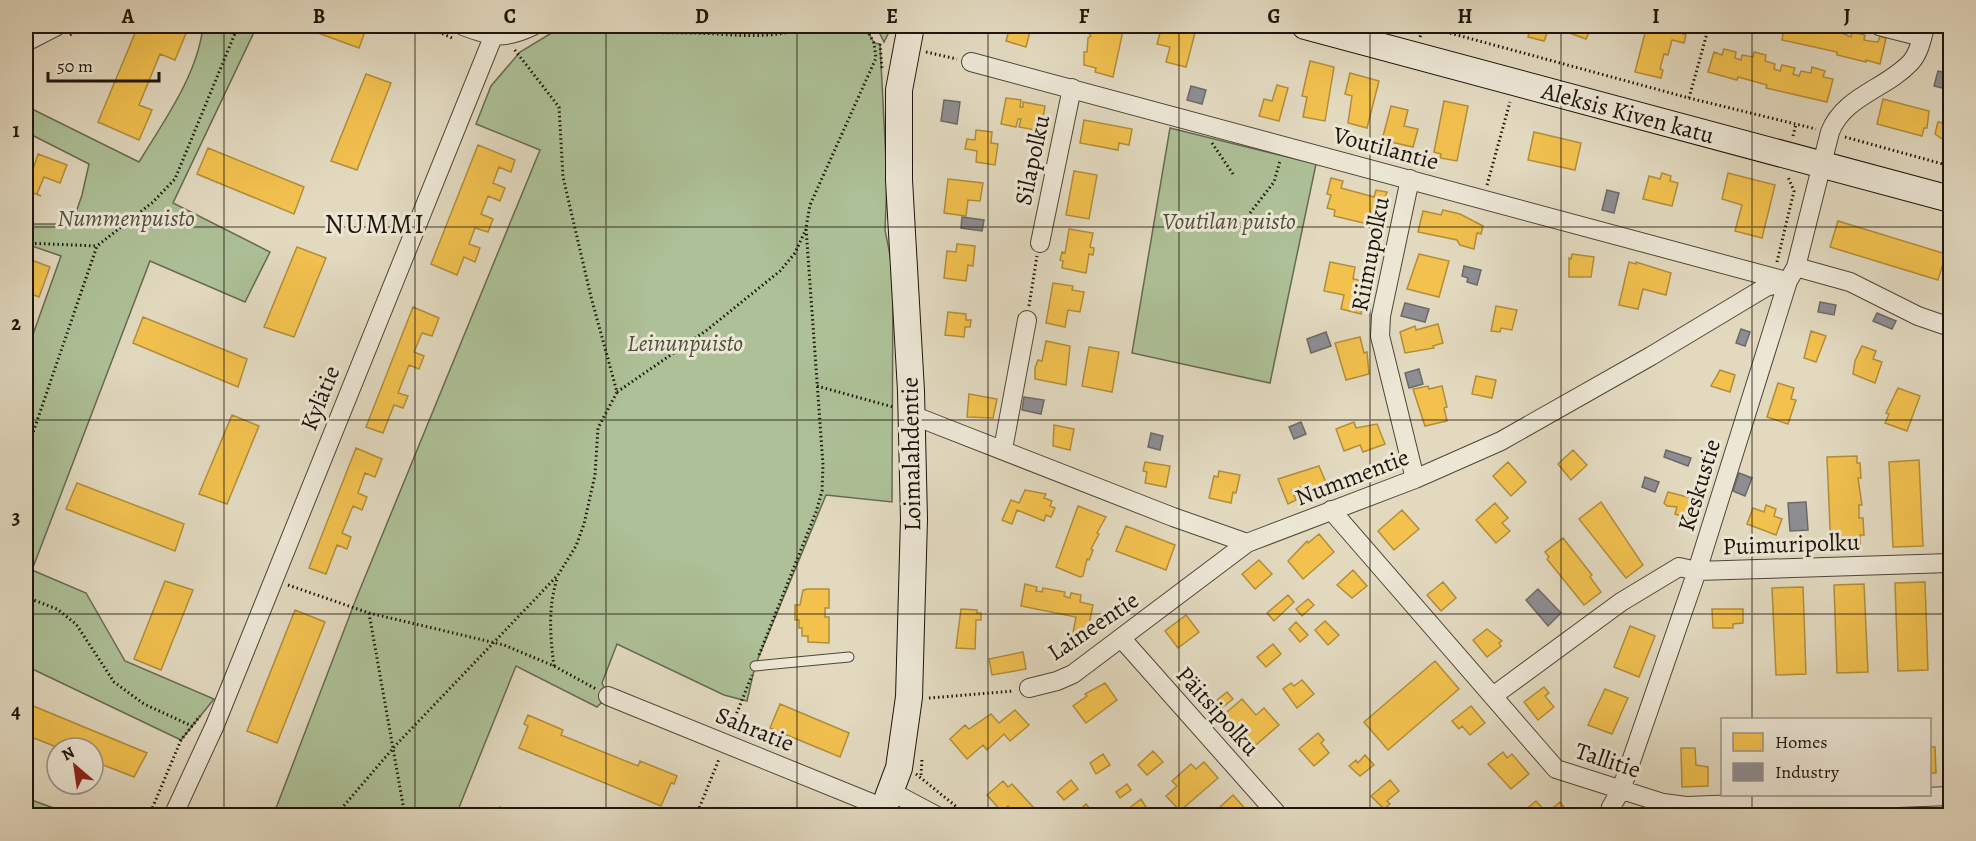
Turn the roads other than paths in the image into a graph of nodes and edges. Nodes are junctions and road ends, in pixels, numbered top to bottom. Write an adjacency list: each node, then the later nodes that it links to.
1 (57, 26): 10 (street)
2 (899, 26): 13 (street, Loimalahdentie)
3 (912, 26): 13 (street, Loimalahdentie)
4 (1306, 26): 14 (street, Aleksis Kiven katu)
5 (1880, 26): 7 (street)
6 (539, 29): 9 (street)
7 (1923, 29): 14 (street, Keskustie)
8 (462, 34): 9 (street)
9 (493, 37): 37 (street, Kylätie)
10 (26, 42)
11 (971, 62): 12 (street, Voutilantie)
12 (1072, 88): 15 (street, Voutilantie); 17 (street, Silapolku)
13 (899, 90): 21 (street, Loimalahdentie)
14 (1821, 165): 16 (street, Aleksis Kiven katu); 18 (street, Keskustie)
15 (1410, 179): 18 (street, Voutilantie); 23 (street, Riimupolku)
16 (1950, 200)
17 (1040, 243)
18 (1786, 275): 20 (street, Voutilantie); 23 (street, Nummentie); 27 (street, Keskustie)
19 (1027, 320): 22 (street)
20 (1950, 327)
21 (912, 411): 22 (street); 35 (street, Loimalahdentie)
22 (1003, 449): 25 (street)
23 (1415, 479): 24 (street, Nummentie)
24 (1331, 510): 25 (street, Nummentie); 33 (street, Tallitie)
25 (1247, 543): 28 (street, Laineentie)
26 (1950, 563): 27 (street, Puimuripolku)
27 (1697, 571): 33 (street, Puimuripolku); 34 (street, Keskustie)
28 (1122, 639): 31 (street, Laineentie); 39 (street, Päitsipolku)
29 (849, 657): 30 (lane)
30 (755, 666)
31 (1029, 688)
32 (608, 696): 35 (street, Sahratie)
33 (1493, 696): 34 (street, Tallitie)
34 (1622, 790): 36 (street, Tallitie); 40 (street, Keskustie)
35 (889, 796): 38 (street, Sahratie)
36 (1950, 796)
37 (173, 816)
38 (937, 816)
39 (1279, 816)
40 (1609, 816)

